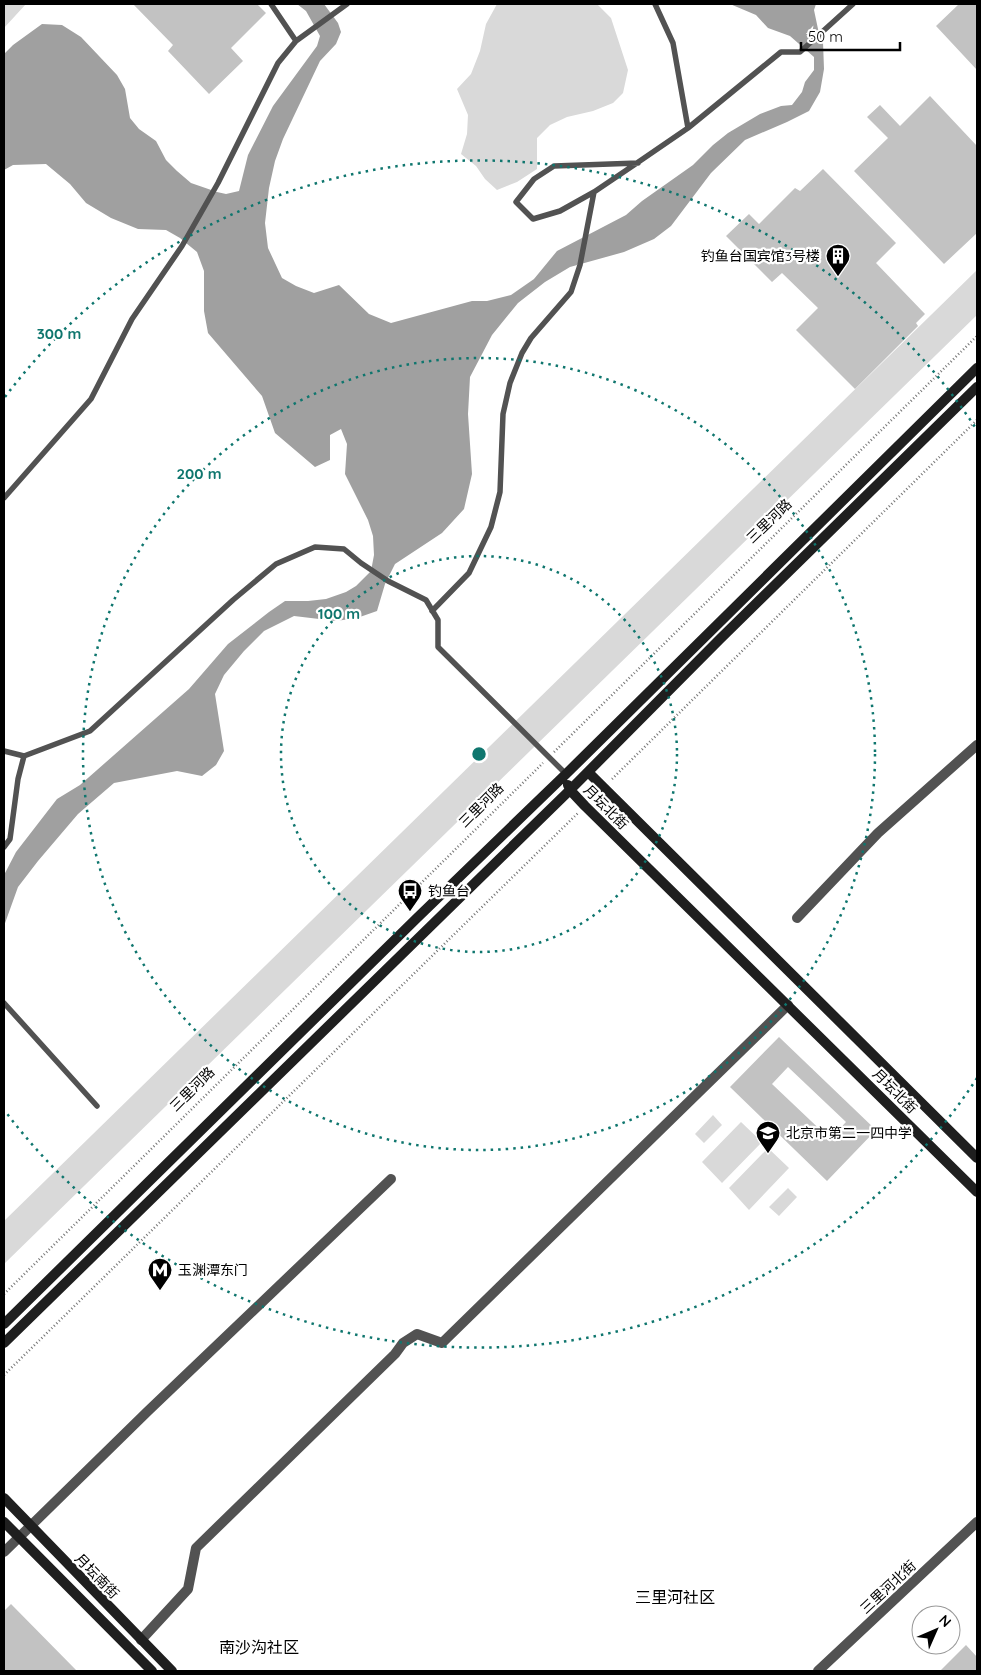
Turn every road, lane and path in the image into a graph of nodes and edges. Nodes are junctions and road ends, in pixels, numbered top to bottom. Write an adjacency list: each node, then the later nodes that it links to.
1 (271, 4): 5 (lane)
2 (348, 4): 5 (lane)
3 (655, 4): 6 (lane)
4 (853, 4): 6 (lane)
5 (296, 40): 13 (lane)
6 (688, 128): 7 (lane)
7 (638, 163): 8 (lane); 8 (lane)
8 (594, 192): 14 (lane)
9 (977, 336): 18 (path, 三里河路)
10 (977, 368): 20 (main road)
11 (977, 386): 19 (main road)
12 (977, 420): 21 (path)
13 (4, 498)
14 (432, 610): 17 (lane); 18 (lane)
15 (977, 745): 25 (street)
16 (4, 752): 17 (lane)
17 (24, 756): 24 (lane)
18 (549, 757): 20 (lane); 32 (path, 三里河路)
19 (588, 772): 20 (main road, 月坛北街); 21 (main road, 月坛北街); 22 (main road)
20 (566, 774): 22 (main road, 月坛北街); 33 (main road)
21 (603, 788): 29 (main road, 月坛北街)
22 (570, 790): 23 (main road, 月坛北街); 34 (main road)
23 (585, 806): 27 (main road, 月坛北街); 35 (path)
24 (4, 848)
25 (797, 918)
26 (4, 1004): 28 (lane)
27 (788, 1005): 31 (main road, 月坛北街); 42 (street)
28 (96, 1106)
29 (977, 1158)
30 (391, 1179): 39 (street)
31 (977, 1192)
32 (4, 1294)
33 (4, 1324)
34 (4, 1342)
35 (4, 1375)
36 (4, 1498): 39 (main road, 月坛南街)
37 (4, 1522): 40 (main road, 月坛南街)
38 (977, 1522): 45 (street, 三里河北街)
39 (30, 1526): 40 (street); 42 (main road, 月坛南街)
40 (18, 1537): 41 (street); 43 (main road, 月坛南街)
41 (4, 1552)
42 (141, 1640): 44 (main road, 月坛南街)
43 (152, 1671)
44 (172, 1671)
45 (818, 1671)

